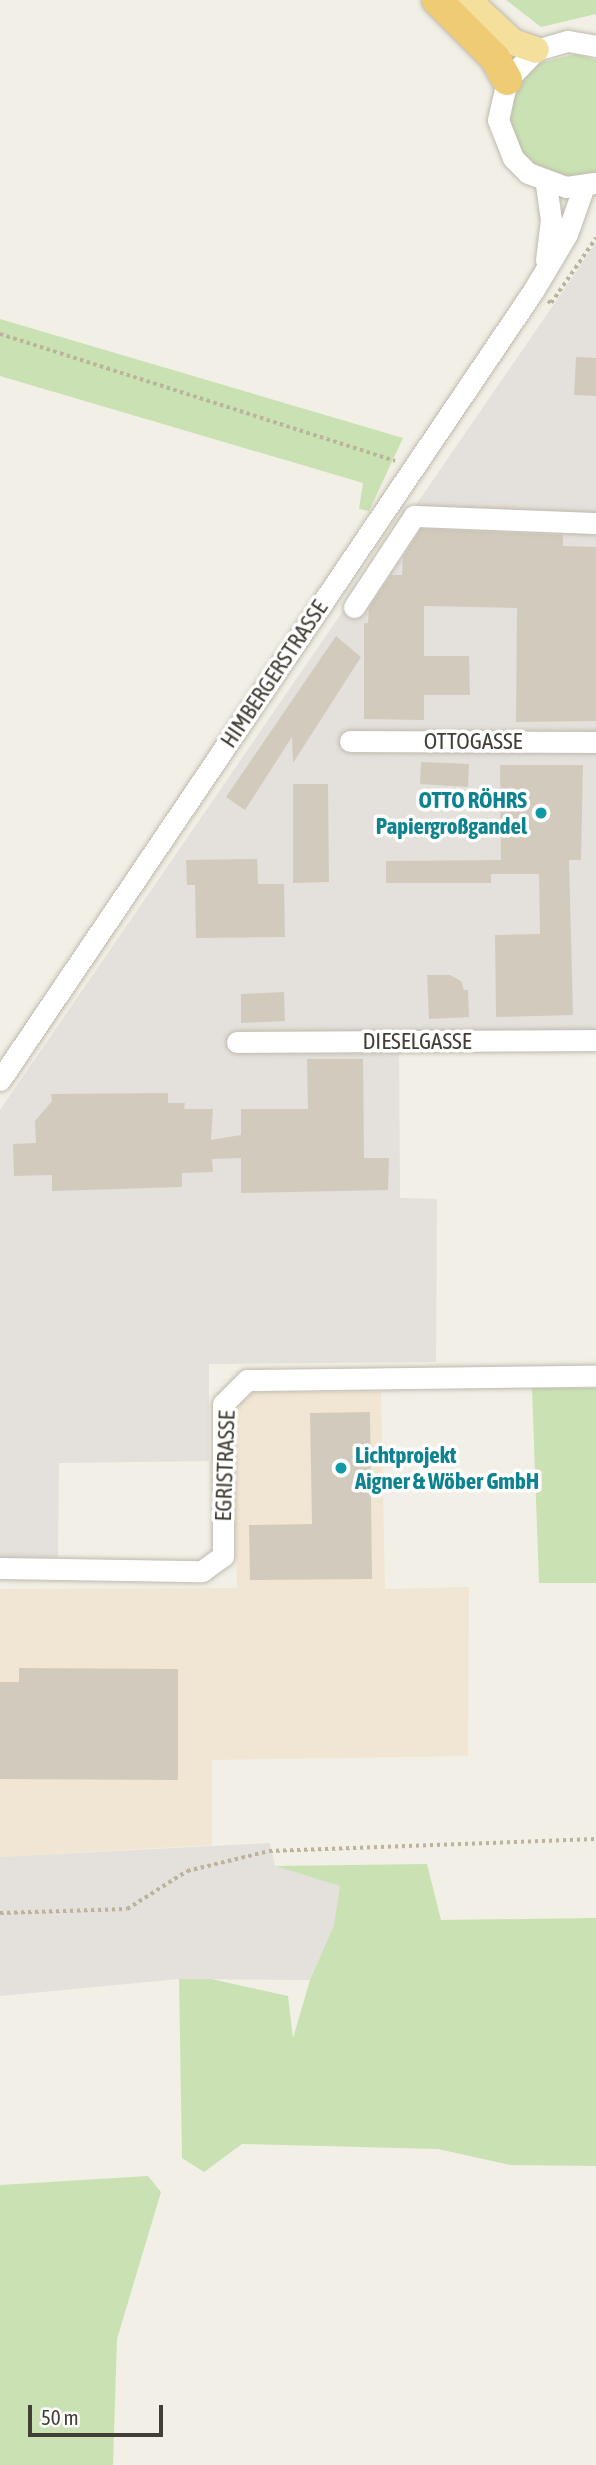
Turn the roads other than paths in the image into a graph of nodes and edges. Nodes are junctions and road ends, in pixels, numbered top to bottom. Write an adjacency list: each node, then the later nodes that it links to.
1 (437, 0): 5 (highway)
2 (468, 0): 4 (main road)
3 (596, 46): 4 (street)
4 (536, 50): 5 (street)
5 (507, 80): 6 (street)
6 (546, 183): 7 (street); 8 (street, HIMBERGERSTRASSE)
7 (590, 184): 8 (street, HIMBERGERSTRASSE)
8 (545, 266): 15 (street, HIMBERGERSTRASSE)
9 (596, 523): 10 (street)
10 (354, 607)
11 (350, 741): 12 (street, OTTOGASSE)
12 (596, 742)
13 (596, 1040): 14 (street, DIESELGASSE)
14 (237, 1042)
15 (0, 1080)
16 (596, 1376): 17 (street, EGRISTRASSE)
17 (0, 1567)

